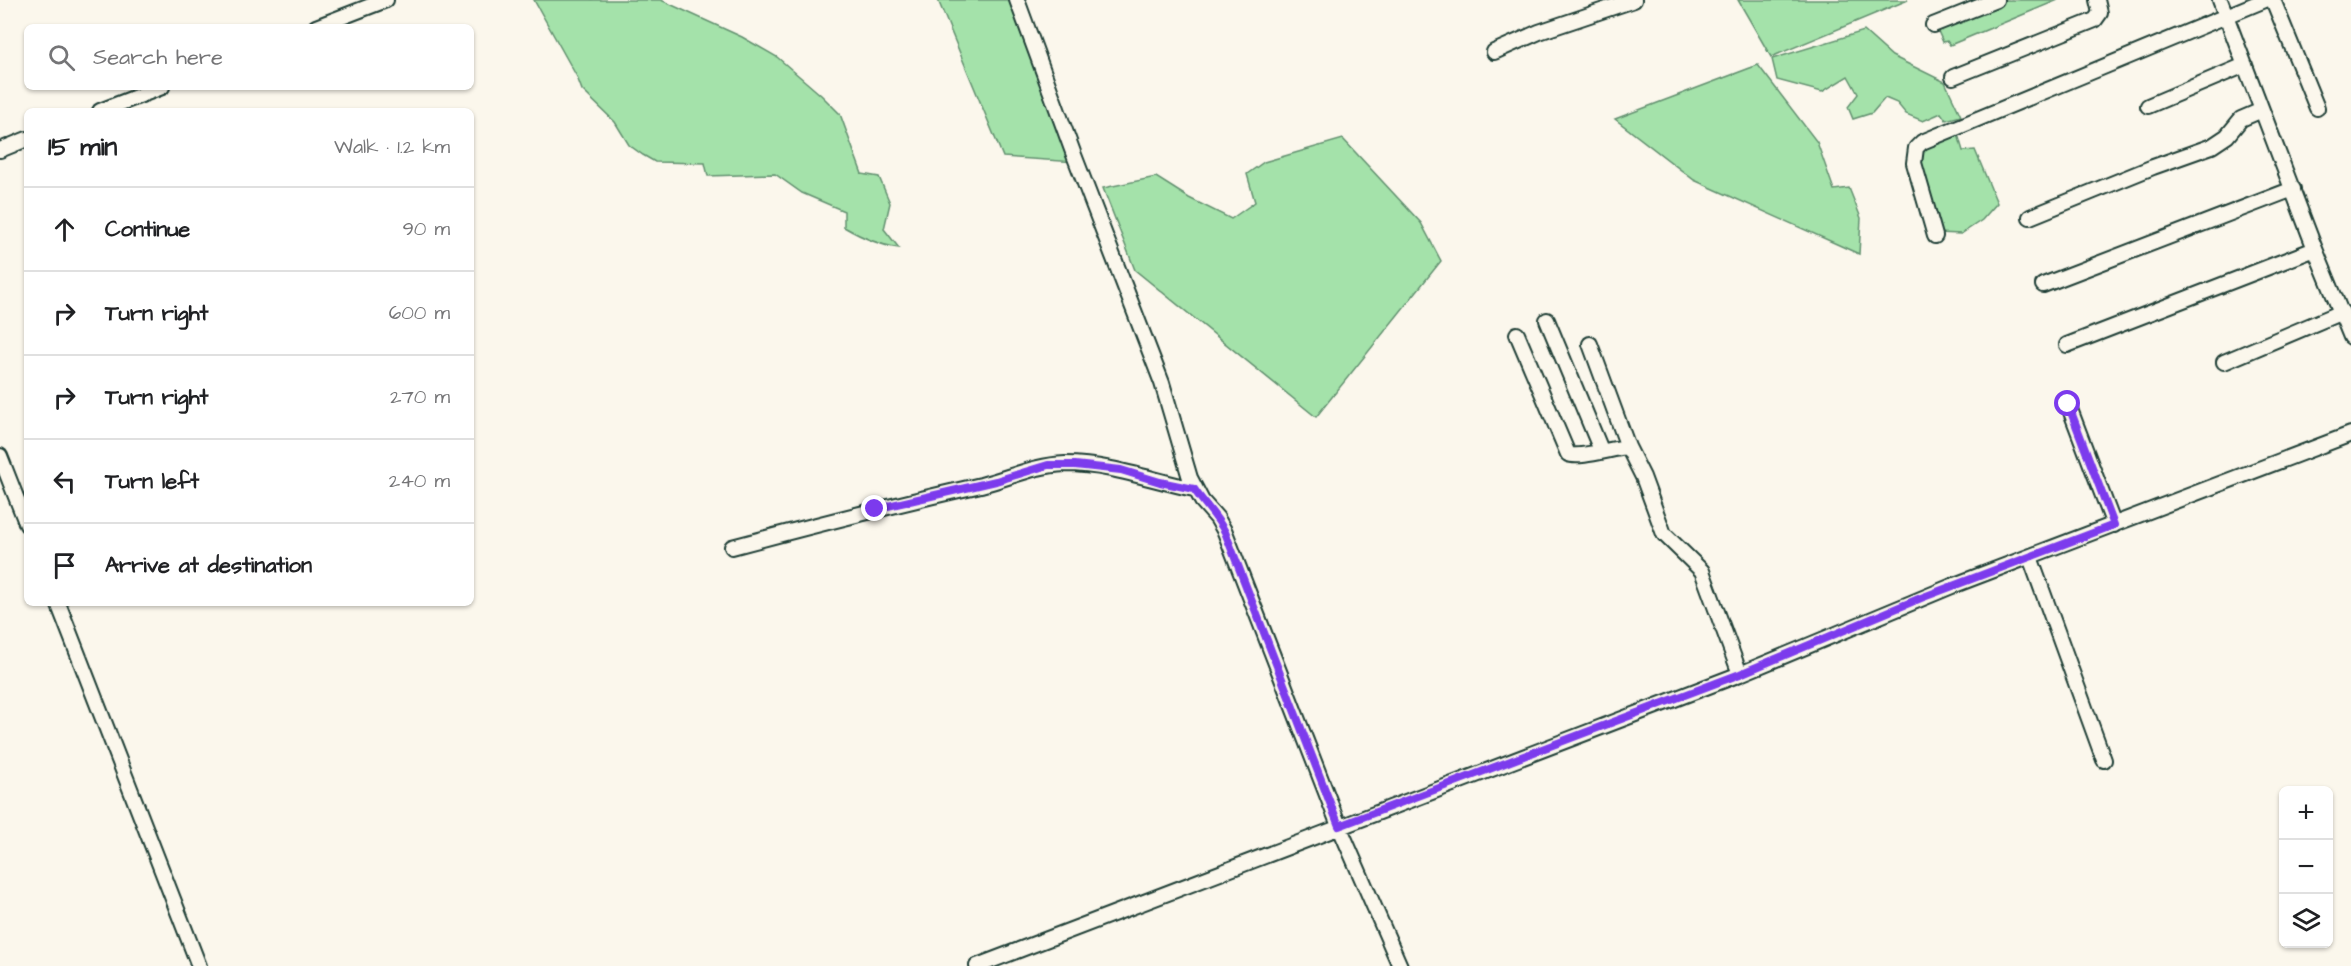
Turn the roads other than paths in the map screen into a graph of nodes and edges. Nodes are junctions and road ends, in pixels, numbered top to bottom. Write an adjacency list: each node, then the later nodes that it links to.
1 (386, 0): 10 (street)
2 (1017, 0): 39 (street)
3 (1634, 0): 12 (street)
4 (1996, 0): 11 (street)
5 (2097, 0): 14 (street)
6 (2220, 0): 9 (street)
7 (2265, 0): 9 (street)
8 (2273, 0): 18 (street)
9 (2227, 16): 13 (street); 24 (street)
10 (324, 24)
11 (1933, 25)
12 (1494, 52)
13 (2245, 65): 16 (street); 19 (street)
14 (1953, 77)
15 (154, 90): 17 (street)
16 (2148, 106)
17 (108, 108)
18 (2318, 108)
19 (2262, 110): 22 (street); 23 (street)
20 (24, 141): 21 (street)
21 (0, 150)
22 (2293, 189): 25 (street); 26 (street)
23 (2030, 217)
24 (1935, 236)
25 (2315, 249): 27 (street); 32 (street)
26 (2043, 285)
27 (2342, 312): 30 (street); 33 (street)
28 (1547, 320): 37 (street)
29 (1517, 334): 37 (street)
30 (2351, 337)
31 (1590, 344): 36 (street)
32 (2067, 345)
33 (2224, 362)
34 (2068, 404): 41 (street)
35 (2351, 434): 41 (street)
36 (1628, 447): 37 (street); 45 (street)
37 (1601, 450)
38 (0, 456): 40 (street)
39 (1194, 489): 42 (street); 47 (street)
40 (24, 517)
41 (2114, 525): 43 (street)
42 (732, 548)
43 (2030, 557): 45 (street); 46 (street)
44 (59, 606): 48 (street)
45 (1740, 674): 47 (street)
46 (2104, 760)
47 (1339, 826): 49 (street); 50 (street)
48 (199, 966)
49 (977, 966)
50 (1400, 966)

